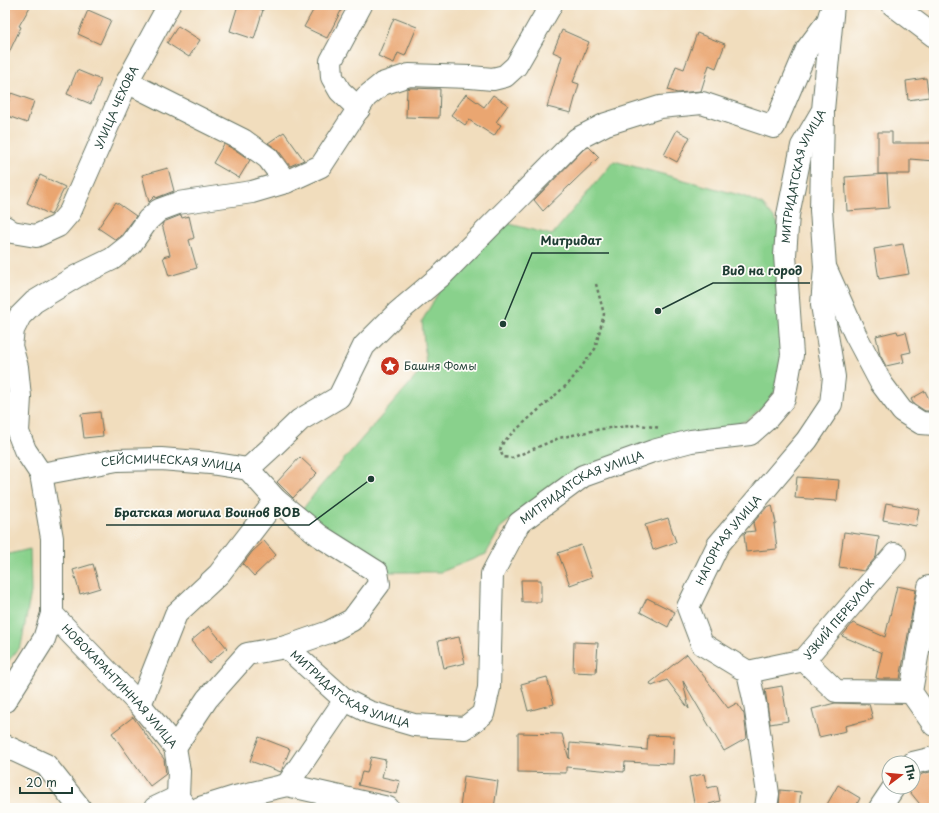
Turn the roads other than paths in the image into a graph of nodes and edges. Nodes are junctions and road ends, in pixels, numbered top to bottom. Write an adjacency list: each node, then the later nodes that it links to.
1 (168, 5): 7 (street, УЛИЦА ЧЕХОВА)
2 (361, 5): 8 (street)
3 (551, 5): 8 (street)
4 (832, 5): 9 (street, МИТРИДАТСКАЯ УЛИЦА); 16 (street)
5 (893, 5): 6 (street)
6 (934, 36)
7 (127, 82): 10 (street); 11 (street, УЛИЦА ЧЕХОВА)
8 (359, 109): 10 (street)
9 (823, 110): 12 (street); 26 (street, МИТРИДАТСКАЯ УЛИЦА)
10 (286, 182): 15 (street)
11 (5, 227)
12 (825, 267): 13 (street); 24 (street, НАГОРНАЯ УЛИЦА)
13 (934, 424)
14 (5, 441): 15 (street)
15 (25, 450): 17 (street)
16 (248, 469): 17 (street, СЕЙСМИЧЕСКАЯ УЛИЦА); 18 (street, СЕЙСМИЧЕСКАЯ УЛИЦА)
17 (41, 474): 21 (street)
18 (276, 500): 22 (street, СЕЙСМИЧЕСКАЯ УЛИЦА); 28 (street)
19 (895, 554): 23 (street, УЗКИЙ ПЕРЕУЛОК)
20 (929, 587): 25 (street)
21 (52, 614): 27 (street); 28 (street, НОВОКАРАНТИННАЯ УЛИЦА)
22 (286, 647): 26 (street, МИТРИДАТСКАЯ УЛИЦА); 31 (street, МИТРИДАТСКАЯ УЛИЦА)
23 (804, 660): 24 (street, УЗКИЙ ПЕРЕУЛОК); 25 (street)
24 (748, 672): 41 (street)
25 (911, 692): 29 (street)
26 (345, 700): 34 (street)
27 (5, 701)
28 (140, 705): 31 (street, НОВОКАРАНТИННАЯ УЛИЦА)
29 (934, 726)
30 (5, 746): 37 (street)
31 (175, 747): 36 (street, НОВОКАРАНТИННАЯ УЛИЦА)
32 (934, 758): 33 (street)
33 (921, 761)
34 (287, 785): 39 (street); 40 (street)
35 (889, 795): 42 (street)
36 (182, 803): 38 (street)
37 (80, 808)
38 (155, 808)
39 (200, 808)
40 (388, 808)
41 (766, 808)
42 (880, 808)

